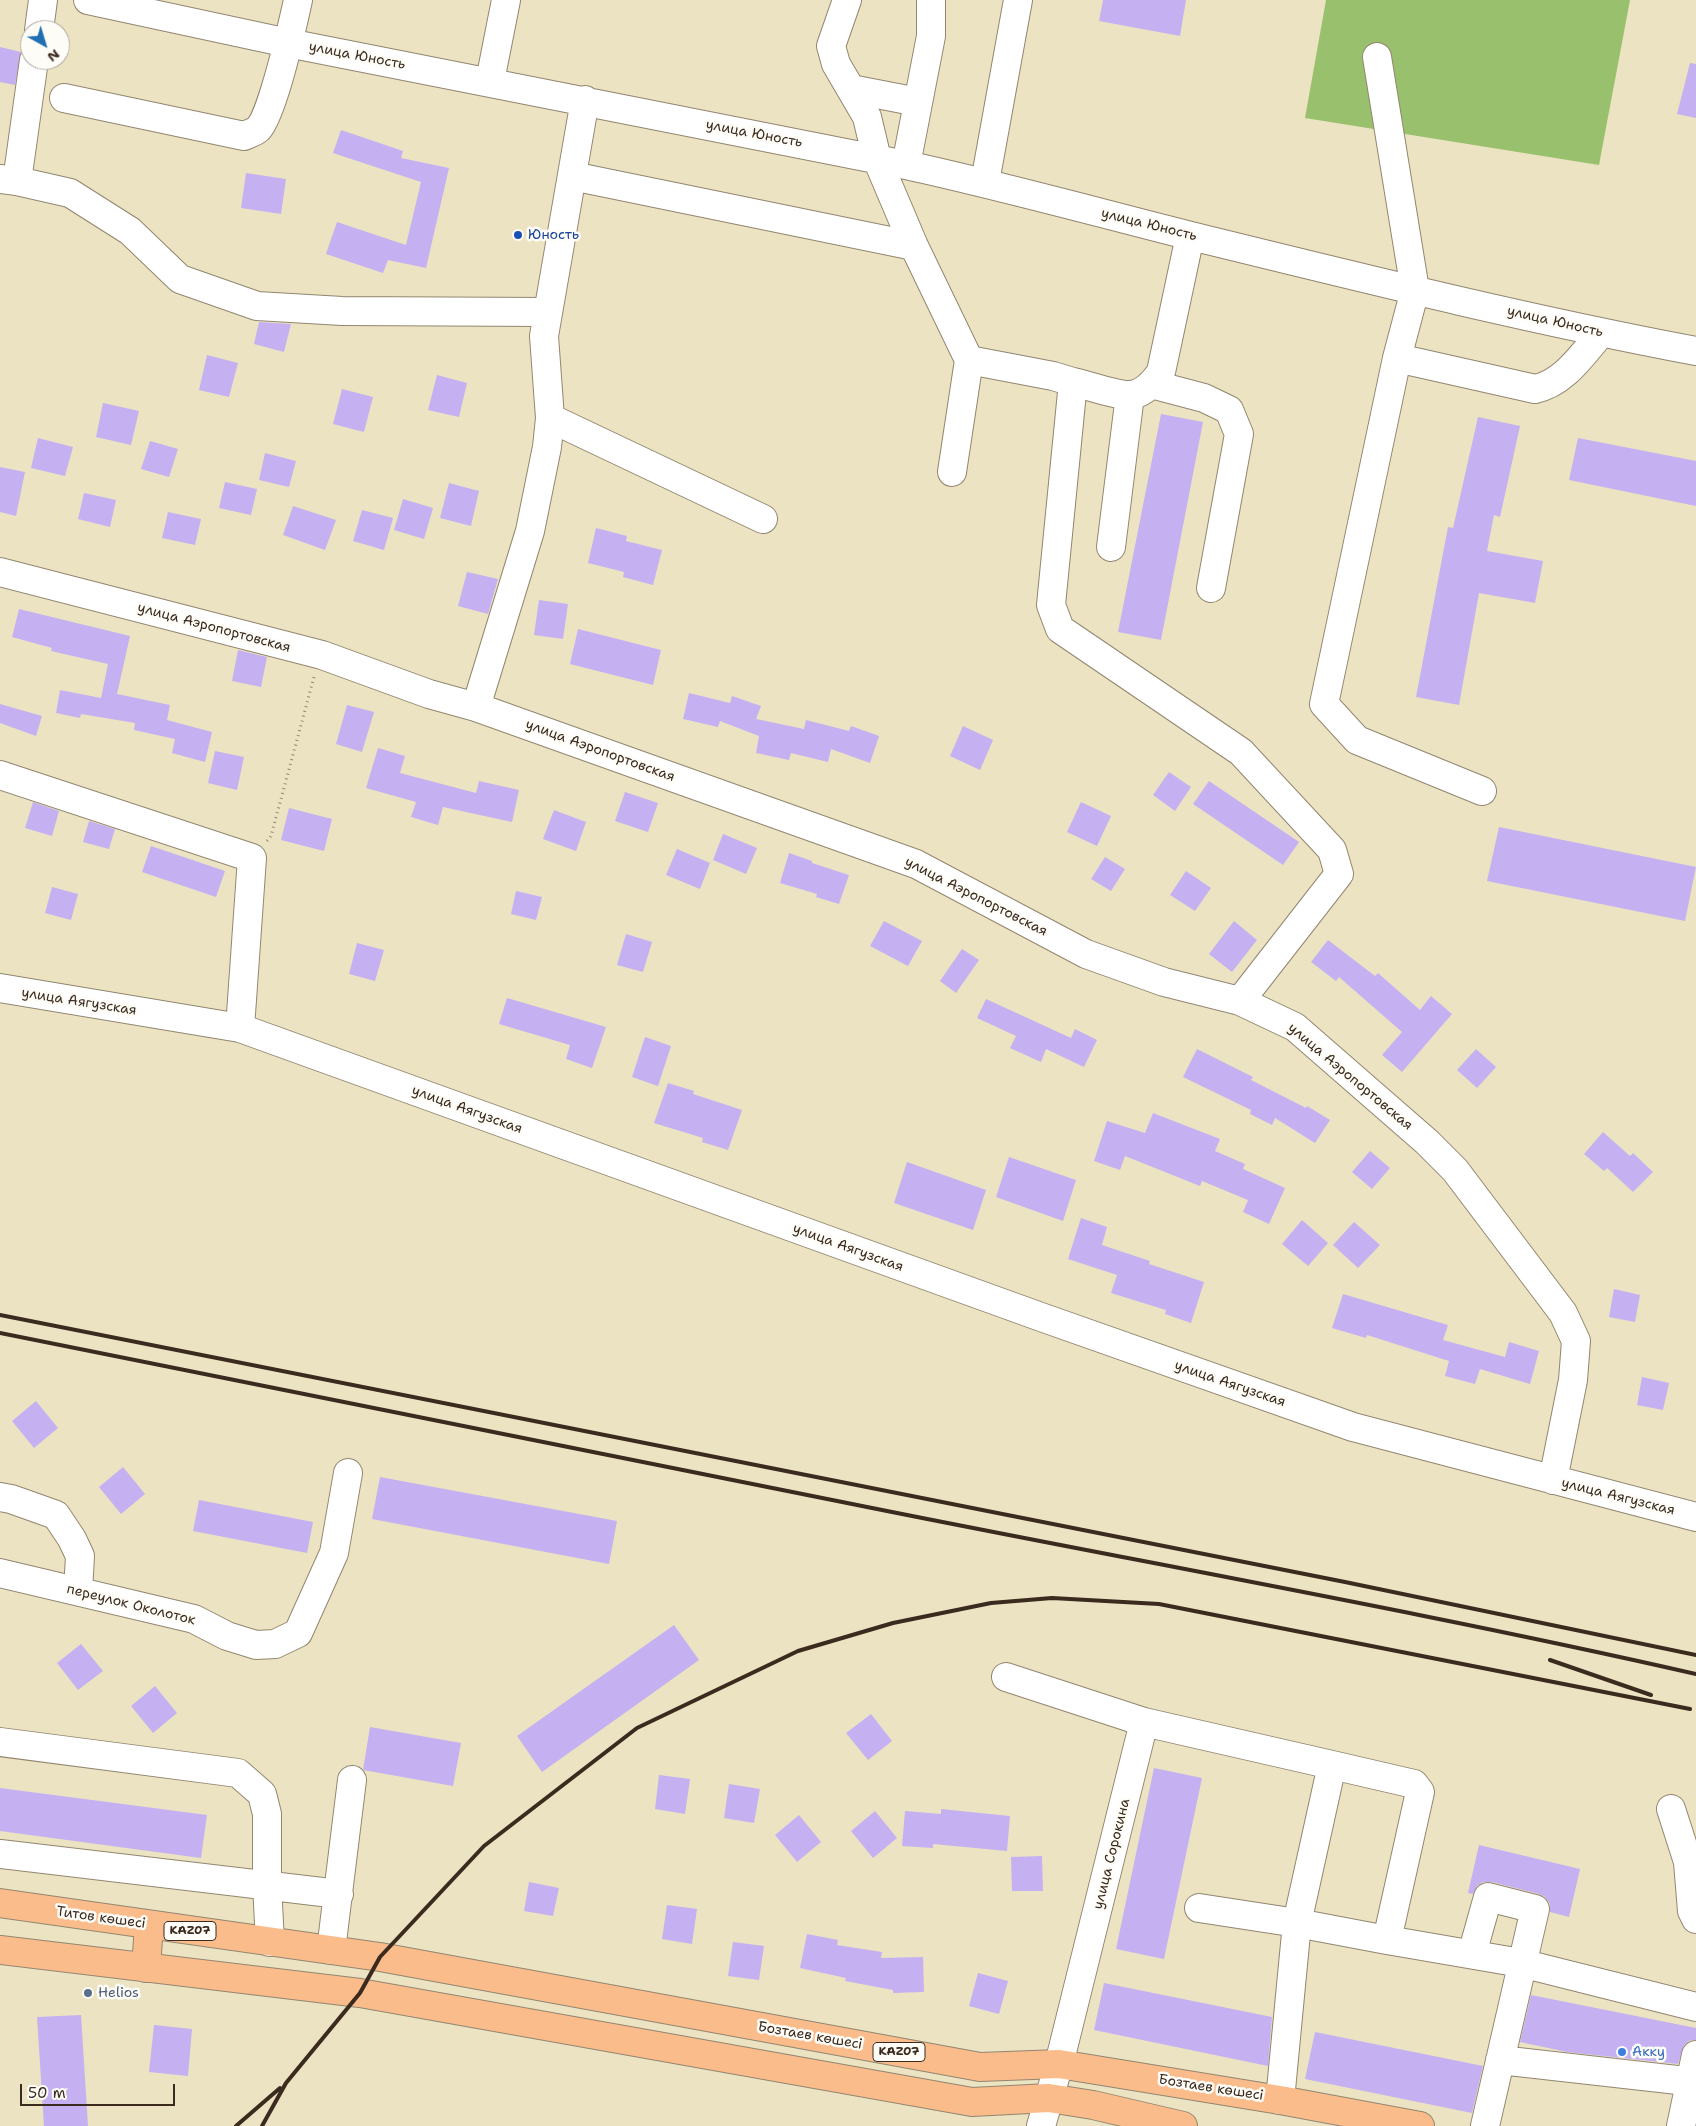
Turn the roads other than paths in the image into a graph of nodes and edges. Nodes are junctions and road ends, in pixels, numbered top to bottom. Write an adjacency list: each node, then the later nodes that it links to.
1 (43, 0): 8 (street)
2 (88, 0): 9 (street, улица Юность)
3 (298, 0): 9 (street)
4 (506, 0): 12 (street)
5 (847, 0): 13 (street)
6 (931, 0): 16 (street)
7 (1018, 0): 21 (street)
8 (40, 20)
9 (288, 43): 12 (street, улица Юность); 14 (street)
10 (1377, 57): 24 (street)
11 (32, 70): 20 (street)
12 (490, 81): 15 (street, улица Юность)
13 (851, 89): 16 (street); 17 (street)
14 (64, 98)
15 (585, 100): 17 (street, улица Юность); 19 (street)
16 (918, 102): 18 (street)
17 (877, 159): 18 (street, улица Юность); 23 (street)
18 (906, 165): 21 (street, улица Юность)
19 (572, 176): 23 (street); 25 (street)
20 (8, 180): 25 (street)
21 (985, 182): 22 (street, улица Юность)
22 (1190, 236): 24 (street, улица Юность); 31 (street)
23 (914, 246): 29 (street)
24 (1415, 290): 26 (street, улица Юность); 28 (street)
25 (548, 312): 32 (street)
26 (1601, 333): 27 (street, улица Юность); 28 (street)
27 (1696, 351)
28 (1397, 358): 40 (street)
29 (969, 360): 30 (street); 33 (street)
30 (1073, 382): 31 (street); 42 (street)
31 (1140, 390): 35 (street); 37 (street)
32 (550, 418): 34 (street); 38 (street)
33 (952, 472)
34 (763, 519)
35 (1111, 547)
36 (0, 572): 38 (street, улица Аэропортовская)
37 (1211, 588)
38 (476, 707): 42 (street, улица Аэропортовская)
39 (0, 775): 43 (street)
40 (1482, 791)
41 (0, 988): 43 (street, улица Аягузская)
42 (1240, 1001): 45 (street, улица Аэропортовская)
43 (240, 1028): 45 (street, улица Аягузская)
44 (348, 1473): 49 (street, переулок Околоток)
45 (1553, 1480): 47 (street, улица Аягузская)
46 (0, 1497): 49 (street)
47 (1696, 1517)
48 (0, 1573): 49 (street, переулок Околоток)
49 (78, 1591)
50 (1006, 1676): 51 (street)
51 (1144, 1722): 53 (street); 74 (street, улица Сорокина)
52 (0, 1742): 57 (street)
53 (1332, 1765): 62 (street); 64 (street)
54 (352, 1780): 58 (street)
55 (1671, 1809): 61 (street)
56 (0, 1854): 57 (street)
57 (266, 1885): 58 (street); 65 (street)
58 (339, 1894): 67 (street)
59 (0, 1903): 63 (main road, Титов көшесі / KAZ07)
60 (1199, 1908): 62 (street)
61 (1696, 1919)
62 (1297, 1923): 64 (street); 77 (street)
63 (149, 1925): 65 (main road, Титов көшесі / KAZ07); 71 (main road)
64 (1387, 1940): 68 (street)
65 (270, 1942): 67 (main road, Титов көшесі / KAZ07)
66 (0, 1950): 71 (main road)
67 (331, 1950): 69 (main road, Титов көшесі / KAZ07)
68 (1472, 1954): 70 (street); 70 (street)
69 (380, 1957): 74 (main road, Бозтаев көшесі / KAZ07)
70 (1521, 1963): 72 (street); 73 (street)
71 (146, 1968): 76 (main road)
72 (1696, 2007)
73 (1500, 2060): 75 (street); 81 (street)
74 (1060, 2064): 76 (street, улица Сорокина); 77 (main road, Бозтаев көшесі / KAZ07)
75 (1694, 2073): 82 (street)
76 (1049, 2098): 78 (street, улица Сорокина); 79 (main road)
77 (1280, 2100): 80 (main road, Бозтаев көшесі / KAZ07)
78 (1041, 2126)
79 (1183, 2126)
80 (1420, 2126)
81 (1485, 2126)
82 (1681, 2126)

